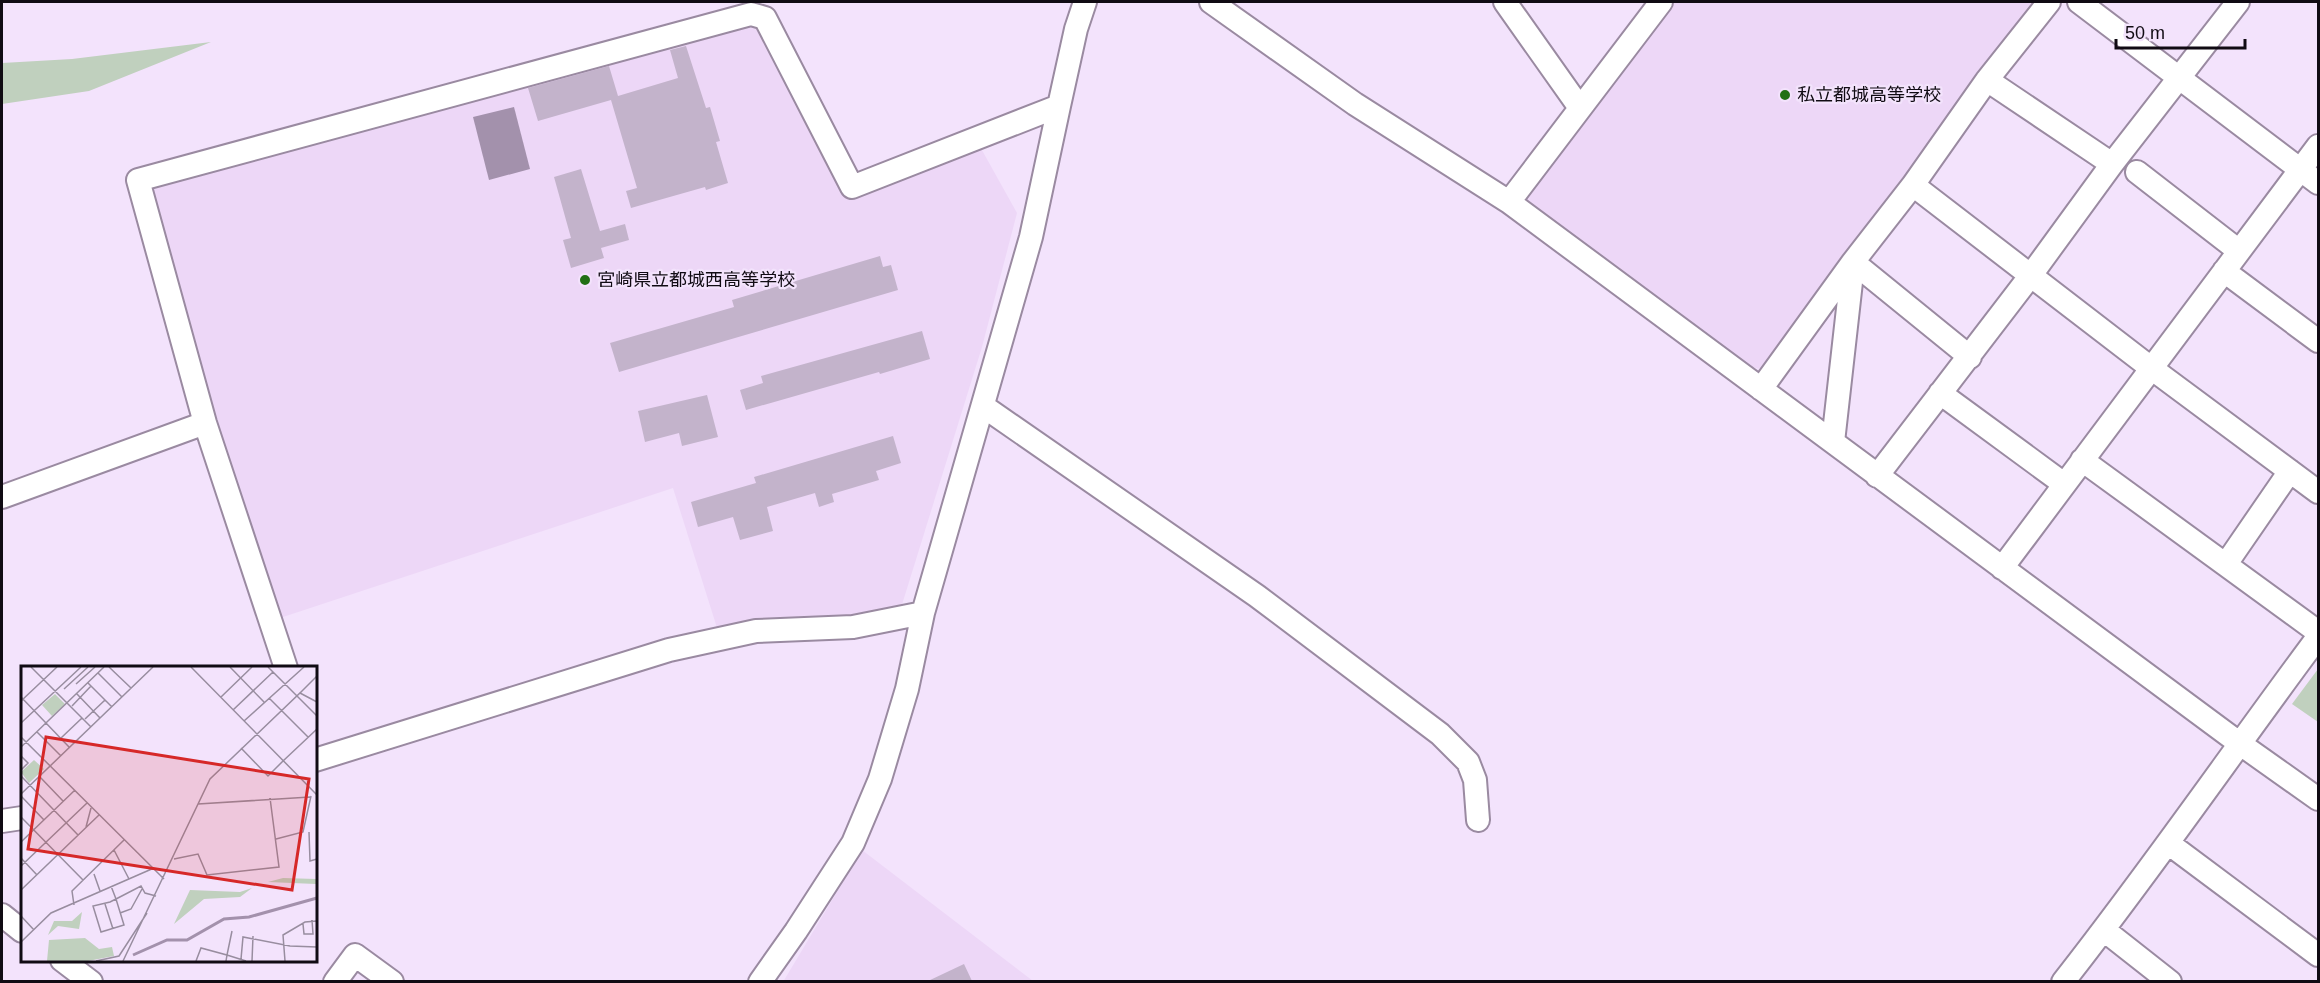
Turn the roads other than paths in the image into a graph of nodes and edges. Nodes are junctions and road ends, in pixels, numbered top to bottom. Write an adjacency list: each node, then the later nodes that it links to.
1 (1085, 2): 10 (street)
2 (1213, 2): 17 (street)
3 (1505, 2): 11 (street)
4 (1661, 2): 11 (street)
5 (2049, 2): 9 (street)
6 (2079, 2): 8 (street)
7 (2238, 2): 8 (street)
8 (2180, 78): 13 (street); 15 (street)
9 (1987, 80): 13 (street); 16 (street)
10 (1059, 106): 27 (street); 28 (street)
11 (1580, 108): 17 (street)
12 (2319, 146): 15 (street)
13 (2112, 164): 21 (street)
14 (2138, 172): 18 (street)
15 (2310, 177): 18 (street)
16 (1913, 185): 19 (street); 21 (street)
17 (1509, 202): 25 (street)
18 (2239, 251): 20 (street)
19 (1853, 262): 23 (street); 25 (street); 29 (street)
20 (2224, 271): 22 (street); 24 (street)
21 (2031, 275): 23 (street); 24 (street)
22 (2319, 341)
23 (1970, 357): 26 (street)
24 (2151, 368): 30 (street); 31 (street)
25 (1761, 389): 29 (street)
26 (1940, 393): 32 (street); 33 (street)
27 (983, 406): 38 (street); 46 (street)
28 (205, 423): 35 (street); 41 (street)
29 (1833, 442): 32 (street)
30 (2082, 460): 33 (street); 36 (street)
31 (2290, 471): 34 (street); 36 (street)
32 (1877, 476): 37 (street)
33 (2064, 484): 37 (street)
34 (2319, 492)
35 (2, 497)
36 (2226, 564): 39 (street)
37 (2002, 568): 42 (street)
38 (923, 614): 43 (street); 57 (street)
39 (2319, 632)
40 (2319, 637): 42 (street)
41 (285, 666)
42 (2239, 743): 44 (street); 48 (street)
43 (316, 760)
44 (2319, 799)
45 (21, 818): 47 (street)
46 (1479, 820)
47 (2, 821)
48 (2168, 843): 51 (street); 52 (street)
49 (2, 915): 50 (street)
50 (21, 930)
51 (2104, 930): 58 (street); 59 (street)
52 (2319, 955)
53 (65, 962): 54 (street)
54 (91, 981)
55 (335, 981): 56 (street)
56 (392, 981)
57 (759, 981)
58 (2063, 981)
59 (2170, 981)

